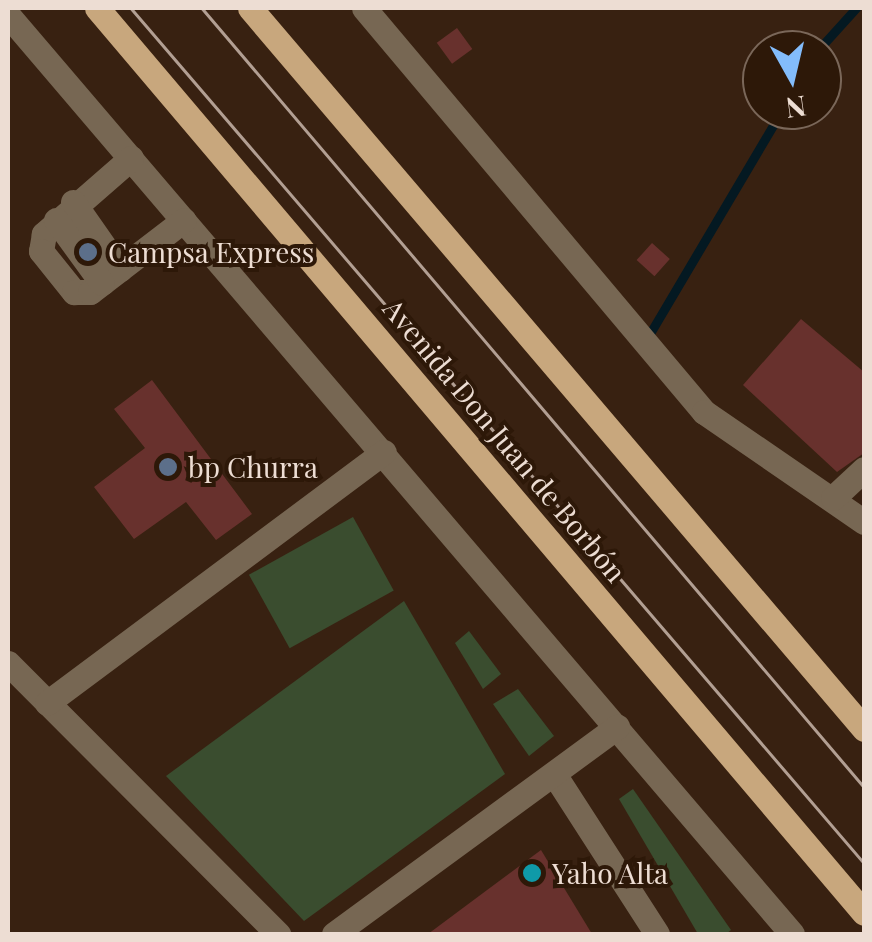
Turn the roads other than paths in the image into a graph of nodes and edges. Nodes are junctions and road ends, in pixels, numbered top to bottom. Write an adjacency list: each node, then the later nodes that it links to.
1 (20, 8): 6 (street)
2 (98, 8): 20 (main road, Avenida Don Juan de Borbón)
3 (250, 8): 18 (main road)
4 (364, 8): 13 (street)
5 (8, 15): 6 (street)
6 (28, 39): 7 (street)
7 (131, 158): 8 (street); 9 (street)
8 (65, 211): 10 (street); 10 (street)
9 (184, 220): 10 (street); 11 (street)
10 (111, 276)
11 (384, 452): 16 (street); 17 (street)
12 (864, 469): 13 (street)
13 (834, 498): 14 (street)
14 (864, 522)
15 (8, 663): 16 (street)
16 (48, 703): 21 (street)
17 (617, 728): 19 (street); 24 (street)
18 (864, 729)
19 (554, 774): 22 (street); 23 (street)
20 (864, 913)
21 (278, 934)
22 (334, 934)
23 (657, 934)
24 (792, 934)

